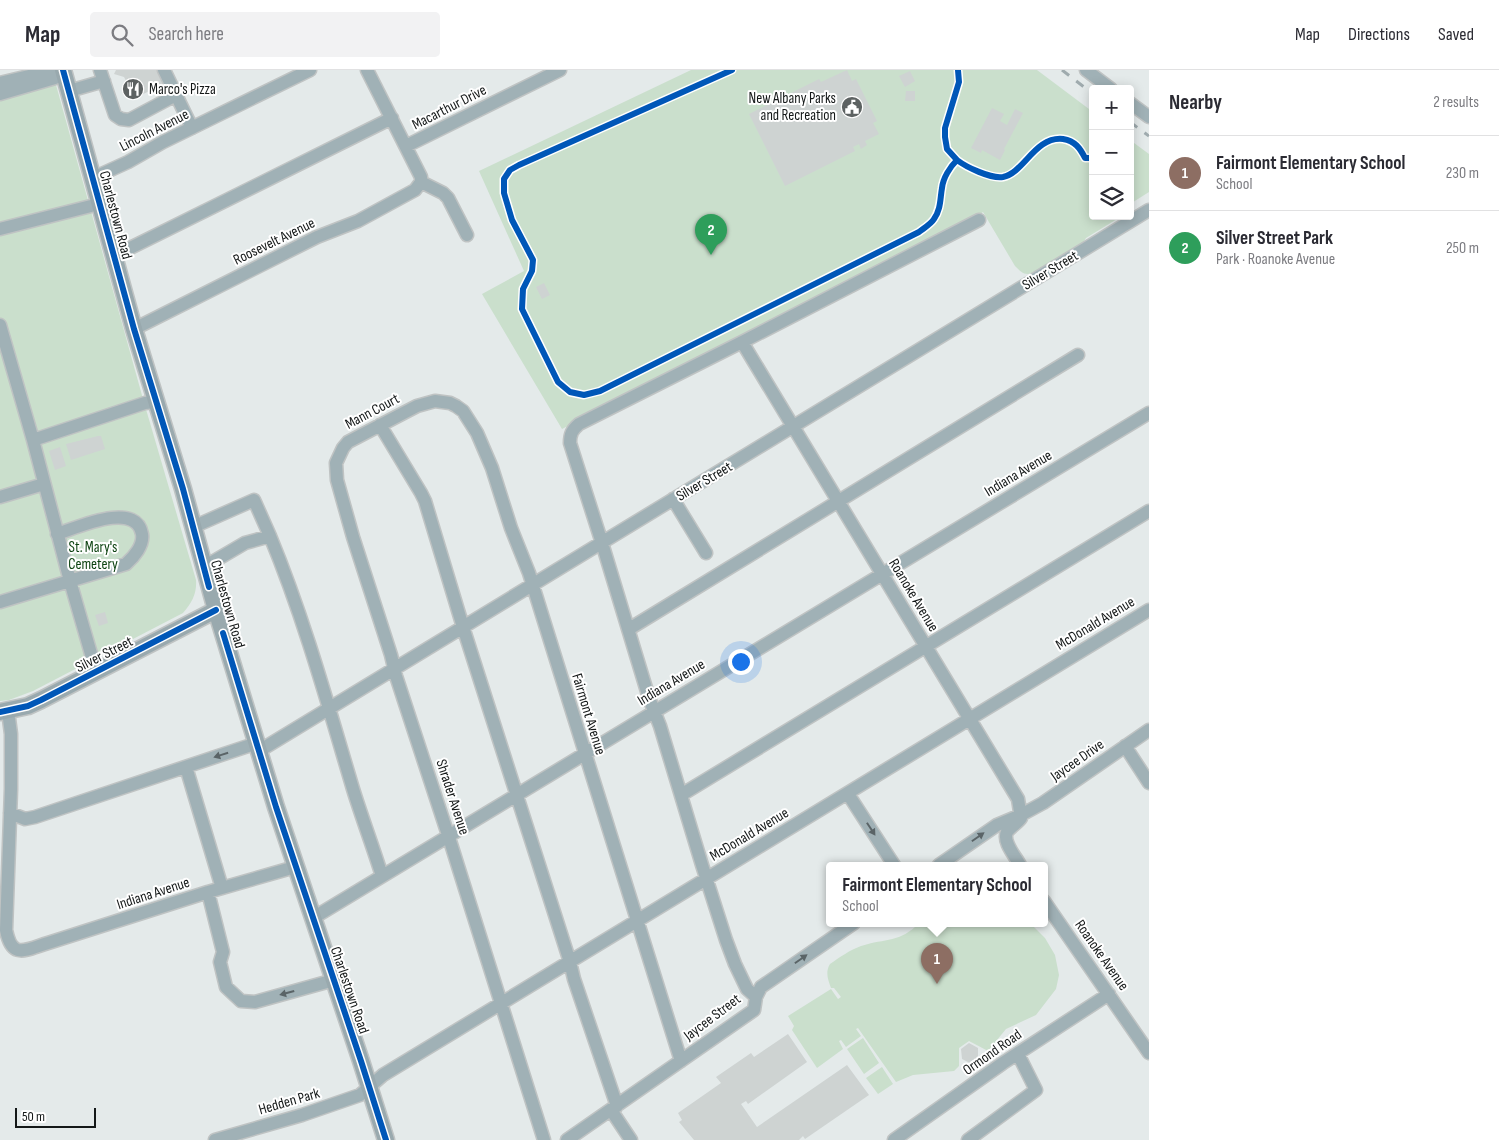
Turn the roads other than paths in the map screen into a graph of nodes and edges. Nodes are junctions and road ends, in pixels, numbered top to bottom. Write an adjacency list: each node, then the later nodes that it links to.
1 (164, 70): 13 (street)
2 (310, 70): 17 (street, Lincoln Avenue)
3 (368, 70): 16 (street)
4 (560, 70): 7 (street, Macarthur Drive)
5 (1086, 70): 10 (street)
6 (58, 73): 9 (street); 11 (main road, Charlestown Road); 12 (street)
7 (542, 74): 18 (street, Macarthur Drive)
8 (102, 75): 11 (street); 13 (street)
9 (0, 82)
10 (1106, 85)
11 (69, 91): 19 (main road, Charlestown Road)
12 (0, 94)
13 (176, 95): 17 (street)
14 (1134, 106): 15 (street)
15 (1149, 117)
16 (392, 118): 18 (street); 26 (street)
17 (192, 128): 19 (street, Lincoln Avenue)
18 (406, 146): 20 (street)
19 (93, 178): 26 (main road, Charlestown Road)
20 (421, 179): 25 (street); 28 (street, Roosevelt Avenue)
21 (91, 206): 24 (street)
22 (1149, 210): 35 (street, Silver Street)
23 (979, 220): 29 (street)
24 (0, 229)
25 (467, 235)
26 (114, 256): 28 (main road, Charlestown Road)
27 (0, 325): 36 (street)
28 (134, 329): 32 (main road, Charlestown Road)
29 (742, 342): 35 (street, Roanoke Avenue); 46 (street)
30 (1078, 355): 41 (street)
31 (435, 401): 34 (street, Mann Court); 51 (street, Fairmont Avenue)
32 (155, 402): 36 (street); 43 (main road, Charlestown Road)
33 (1149, 413): 49 (street, Indiana Avenue)
34 (380, 424): 37 (street, Mann Court); 55 (street)
35 (793, 427): 40 (street, Silver Street); 41 (street, Roanoke Avenue)
36 (33, 440): 38 (street)
37 (336, 463): 58 (street, Shrader Avenue)
38 (44, 484): 39 (street); 44 (street)
39 (0, 497)
40 (673, 500): 46 (street, Silver Street); 47 (street)
41 (838, 501): 49 (street, Roanoke Avenue); 56 (street)
42 (1149, 511): 57 (street)
43 (193, 527): 45 (street); 48 (main road, Charlestown Road)
44 (57, 534): 50 (street); 50 (street)
45 (270, 536): 48 (street); 60 (street)
46 (602, 542): 51 (street, Silver Street); 56 (street)
47 (706, 553)
48 (204, 567): 53 (main road, Charlestown Road)
49 (882, 574): 57 (street, Roanoke Avenue); 62 (street, Indiana Avenue)
50 (70, 581): 52 (street); 59 (street)
51 (532, 586): 55 (street, Silver Street); 67 (street, Fairmont Avenue)
52 (0, 602)
53 (216, 610): 59 (main road, Silver Street); 66 (main road, Charlestown Road)
54 (1149, 610): 63 (street, McDonald Avenue)
55 (463, 627): 58 (street, Silver Street); 70 (street)
56 (628, 629): 62 (street)
57 (926, 647): 63 (street, Roanoke Avenue); 72 (street)
58 (395, 669): 60 (street, Silver Street); 75 (street, Shrader Avenue)
59 (96, 672): 61 (main road, Silver Street)
60 (329, 708): 66 (street, Silver Street); 80 (street)
61 (4, 711): 73 (street)
62 (655, 711): 67 (street, Indiana Avenue); 72 (street)
63 (970, 719): 71 (street, McDonald Avenue); 74 (street, Roanoke Avenue)
64 (1149, 730): 65 (street, Jaycee Drive)
65 (1126, 746): 69 (street); 74 (street, Jaycee Drive)
66 (258, 747): 68 (street, Silver Street, one-way to 68); 79 (main road, Charlestown Road)
67 (584, 754): 70 (street, Indiana Avenue); 86 (street, Fairmont Avenue)
68 (186, 767): 73 (street, Silver Street); 82 (street)
69 (1149, 783)
70 (517, 794): 75 (street, Indiana Avenue); 88 (street)
71 (848, 794): 76 (street, one-way to 76); 81 (street, McDonald Avenue)
72 (681, 795): 81 (street)
73 (10, 813): 83 (street, Indiana Avenue)
74 (1021, 815): 77 (street, one-way to 74); 78 (street)
75 (448, 836): 80 (street, Indiana Avenue); 92 (street, Shrader Avenue)
76 (892, 862)
77 (943, 862)
78 (1018, 862)
79 (295, 867): 82 (street, Indiana Avenue); 85 (main road, Charlestown Road)
80 (382, 876): 85 (street, Indiana Avenue)
81 (706, 879): 86 (street, McDonald Avenue); 90 (street)
82 (222, 888): 83 (street, Indiana Avenue)
83 (208, 892): 89 (street, one-way to 83)
84 (1048, 907): 91 (street, Roanoke Avenue)
85 (313, 918): 89 (main road, Charlestown Road)
86 (637, 922): 88 (street, McDonald Avenue); 95 (street, Fairmont Avenue)
87 (848, 927): 90 (street, Jaycee Street, one-way to 87)
88 (570, 962): 92 (street, McDonald Avenue); 97 (street)
89 (334, 980): 96 (main road, Charlestown Road)
90 (758, 992): 95 (street, Jaycee Street)
91 (1110, 994): 93 (street, Roanoke Avenue); 94 (street, Ormond Road)
92 (501, 1003): 96 (street, McDonald Avenue); 100 (street, Shrader Avenue)
93 (1149, 1053)
94 (1018, 1054): 103 (street, Ormond Road); 104 (street)
95 (681, 1061): 97 (street, Jaycee Street)
96 (369, 1088): 98 (street, Hedden Park); 99 (main road, Charlestown Road)
97 (614, 1108): 101 (street, Jaycee Street); 102 (street)
98 (215, 1140)
99 (386, 1140)
100 (544, 1140)
101 (567, 1140)
102 (631, 1140)
103 (894, 1140)
104 (968, 1140)

